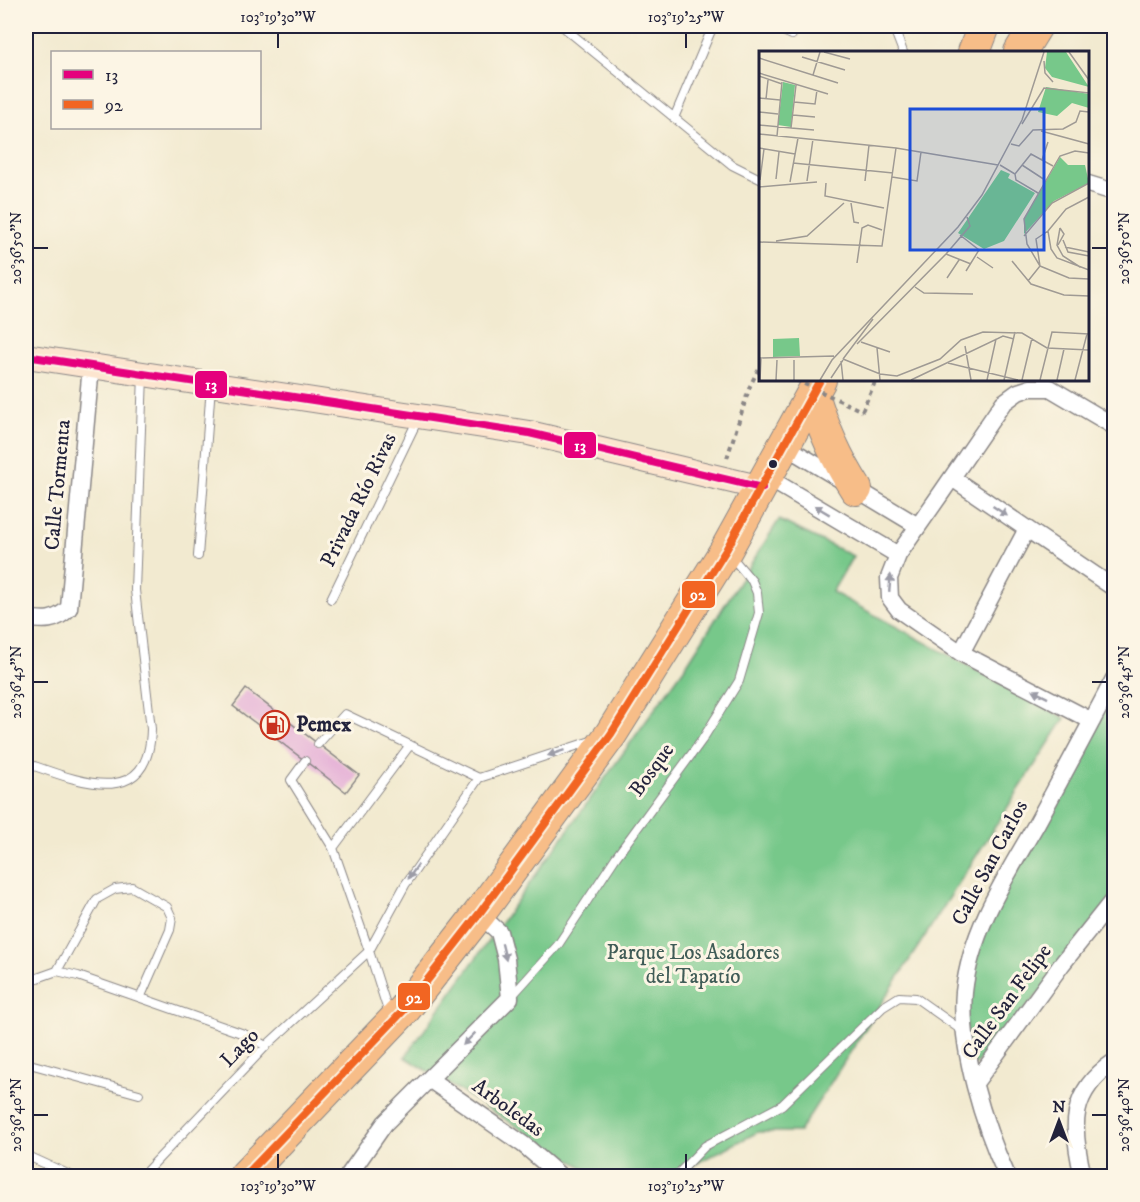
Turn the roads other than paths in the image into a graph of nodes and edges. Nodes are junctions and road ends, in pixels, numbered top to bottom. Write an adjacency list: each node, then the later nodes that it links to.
1 (562, 26): 11 (lane)
2 (713, 26): 11 (lane)
3 (772, 26): 7 (lane)
4 (893, 26): 8 (lane)
5 (984, 26): 9 (highway)
6 (1036, 26): 10 (highway)
7 (792, 35)
8 (903, 51)
9 (974, 51)
10 (1021, 51)
11 (674, 118): 12 (lane)
12 (759, 178)
13 (1089, 183): 15 (street)
14 (1089, 183): 16 (street)
15 (1114, 183)
16 (1114, 192)
17 (26, 356): 18 (street)
18 (91, 366): 19 (street); 35 (street, Calle Tormenta)
19 (143, 374): 21 (street); 43 (lane)
20 (810, 384): 24 (highway); 27 (highway)
21 (211, 385): 22 (street); 32 (lane)
22 (419, 416): 26 (street); 34 (lane, Privada Río Rivas)
23 (1114, 426): 25 (street)
24 (785, 446): 26 (highway); 27 (street)
25 (952, 478): 28 (street); 29 (street, one-way to 29)
26 (765, 483): 30 (highway); 31 (street, one-way to 26)
27 (856, 489): 28 (street)
28 (918, 526): 31 (street)
29 (1027, 529): 33 (street); 36 (street)
30 (726, 550): 39 (highway); 52 (lane, Bosque)
31 (898, 555): 36 (street, one-way to 31)
32 (198, 556)
33 (1114, 588)
34 (331, 599)
35 (26, 618)
36 (961, 653): 38 (street, one-way to 36)
37 (1114, 679): 38 (street, Calle San Carlos)
38 (1092, 721): 54 (street, Calle San Carlos)
39 (611, 734): 44 (lane, one-way to 44); 47 (highway)
40 (318, 744): 41 (lane)
41 (410, 745): 44 (lane); 45 (lane)
42 (305, 761): 45 (lane)
43 (26, 763)
44 (479, 778): 48 (lane, Lago, one-way to 48)
45 (333, 848): 48 (lane)
46 (1114, 899): 59 (street, Calle San Felipe)
47 (479, 914): 52 (street, one-way to 52); 53 (highway)
48 (369, 951): 53 (lane); 55 (lane, Lago)
49 (57, 971): 50 (lane); 51 (lane); 51 (lane)
50 (26, 982)
51 (141, 996): 55 (lane)
52 (510, 998): 58 (street, Bosque, one-way to 58)
53 (392, 1022): 64 (highway)
54 (964, 1032): 59 (street, Calle San Carlos); 67 (lane)
55 (266, 1046): 63 (lane, Lago)
56 (1114, 1062): 69 (street)
57 (26, 1063): 60 (lane)
58 (429, 1079): 65 (street, Bosque); 66 (street, Arboledas)
59 (975, 1083): 68 (street, Calle San Felipe)
60 (139, 1094)
61 (26, 1155): 62 (lane)
62 (72, 1176)
63 (142, 1176)
64 (245, 1176)
65 (348, 1176)
66 (560, 1176)
67 (676, 1176)
68 (1007, 1176)
69 (1083, 1176)

